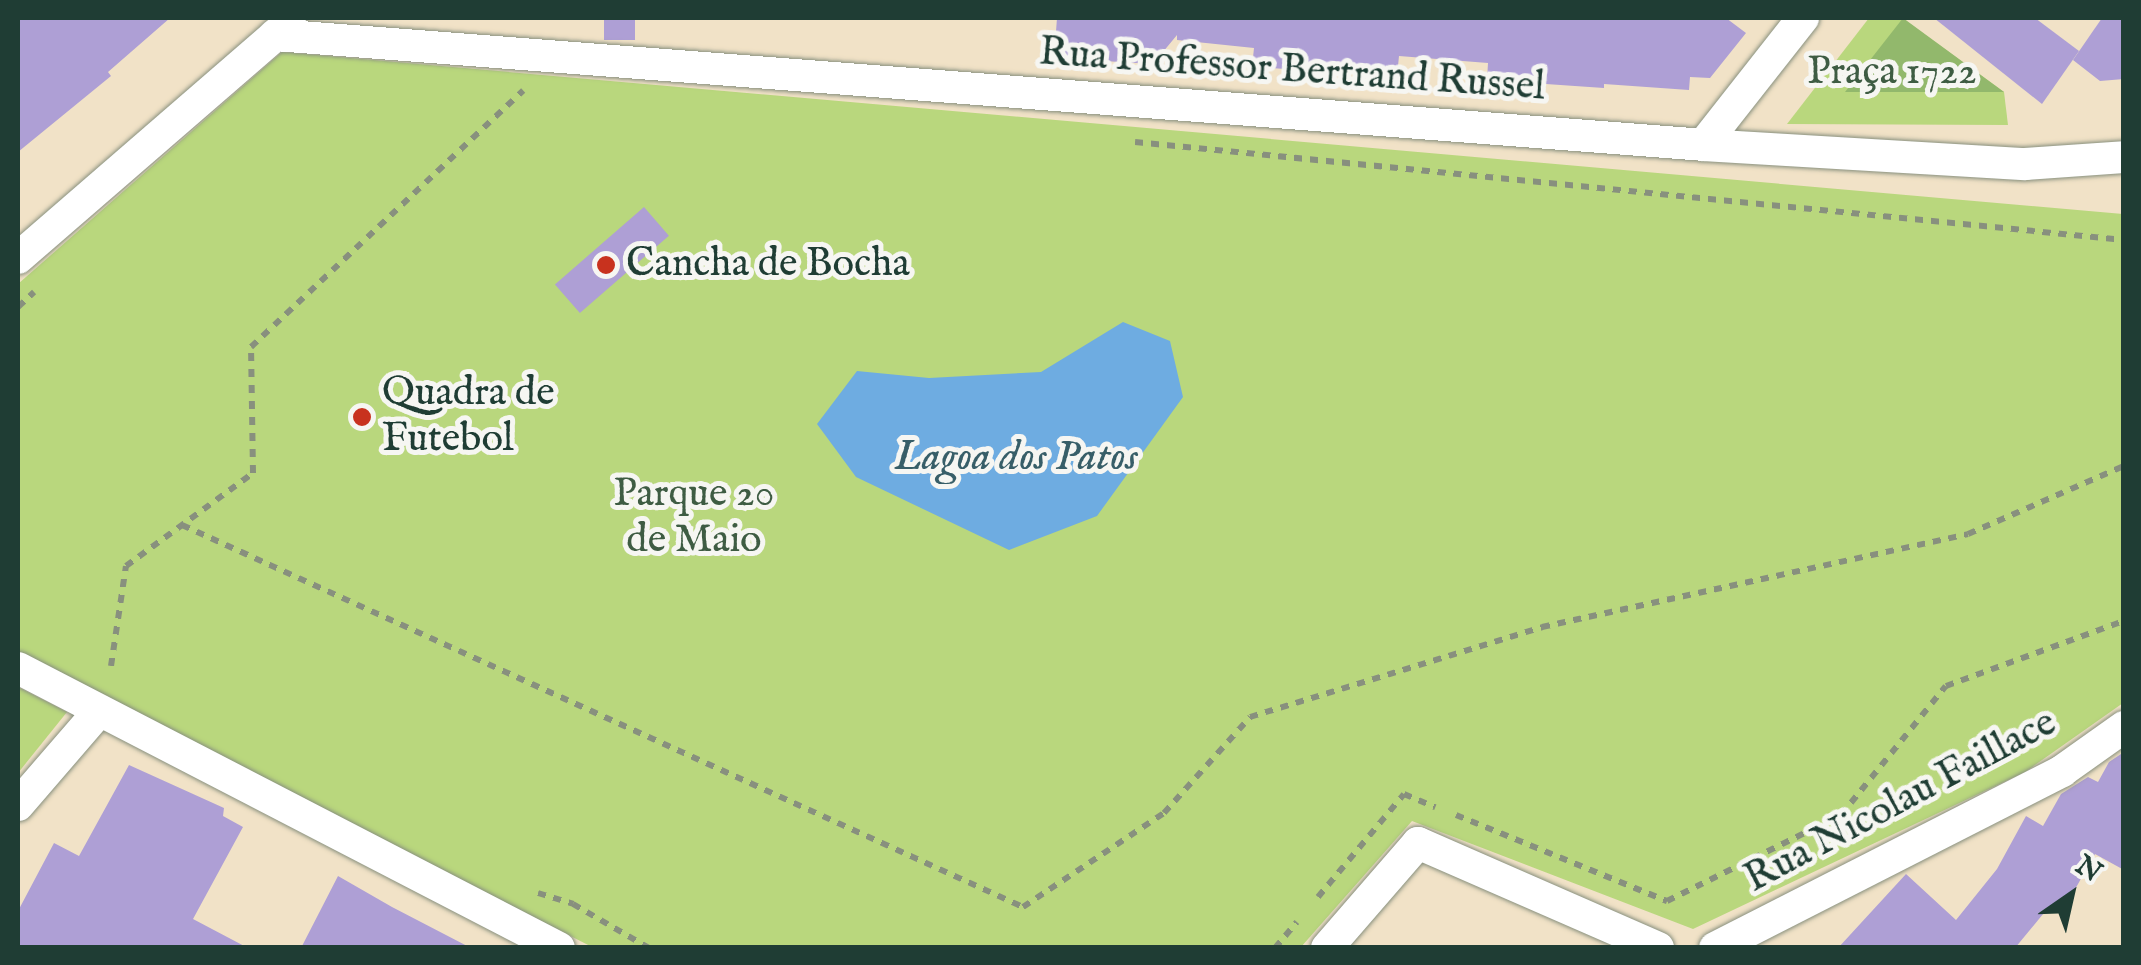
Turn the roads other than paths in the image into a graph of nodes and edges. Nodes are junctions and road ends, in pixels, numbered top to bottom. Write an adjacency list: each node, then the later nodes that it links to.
1 (1803, 18): 3 (street)
2 (285, 26): 3 (street, Rua Professor Bertrand Russel); 5 (street)
3 (1704, 146): 4 (street, Rua Professor Bertrand Russel)
4 (2124, 157)
5 (18, 258)
6 (18, 668): 7 (street)
7 (99, 711): 9 (street); 10 (street)
8 (2124, 728): 13 (street, Rua Nicolau Faillace)
9 (18, 805)
10 (559, 948)
11 (1326, 948): 12 (street)
12 (1658, 948)
13 (1715, 948)

